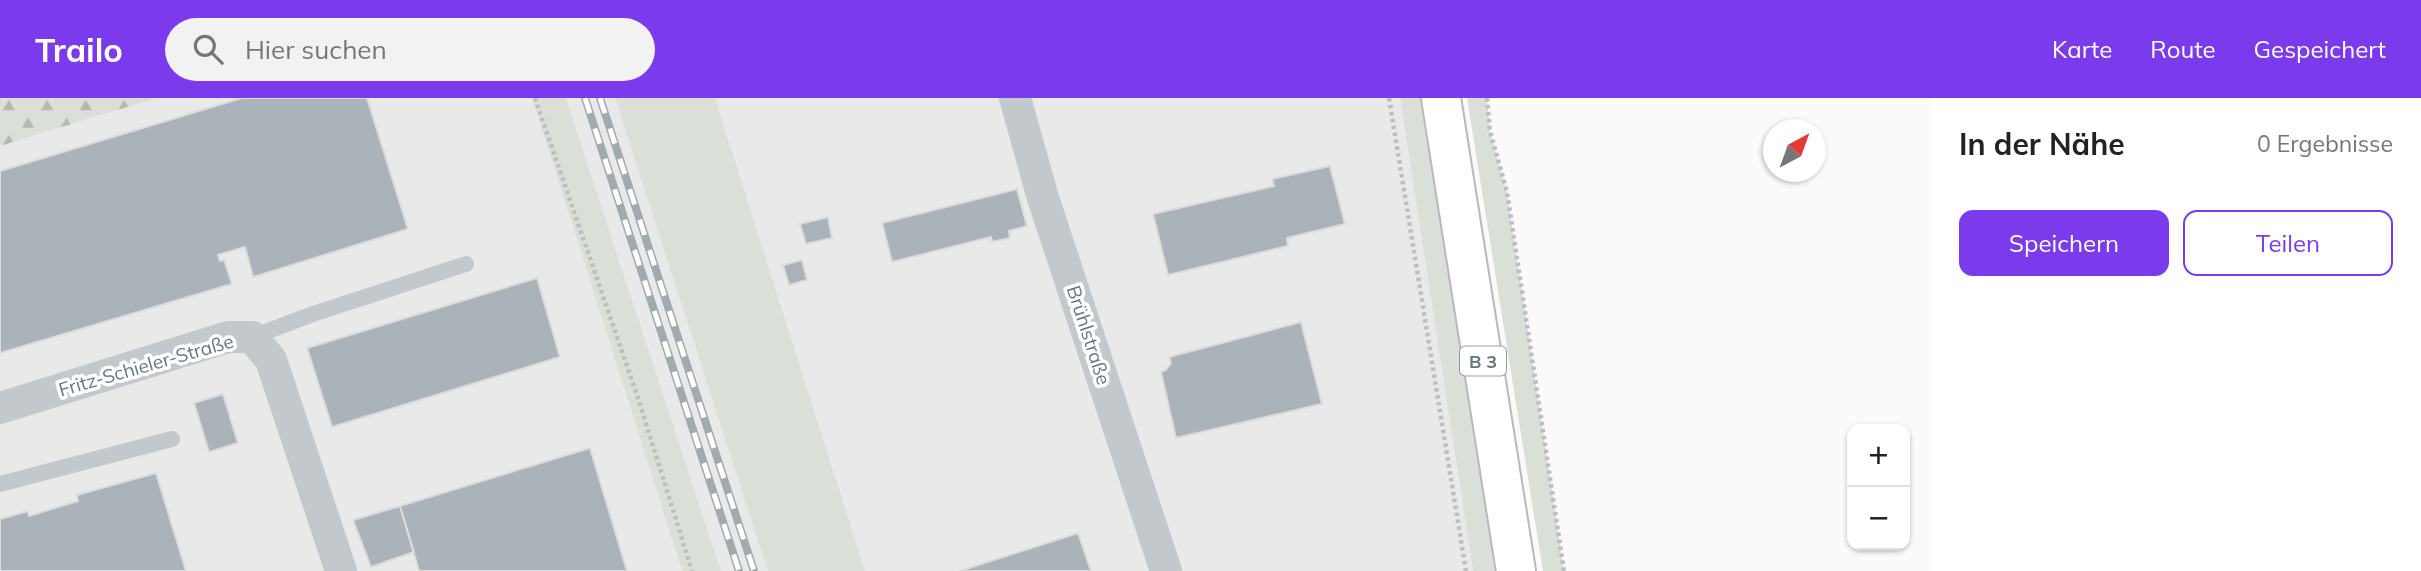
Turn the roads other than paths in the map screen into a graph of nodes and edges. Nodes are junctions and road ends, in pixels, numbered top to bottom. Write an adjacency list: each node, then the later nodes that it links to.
1 (1015, 98): 9 (street, Brühlstraße)
2 (1441, 98): 10 (main road, B 3)
3 (466, 264): 4 (lane)
4 (252, 337): 5 (street, Fritz-Schieler-Straße); 8 (street, Fritz-Schieler-Straße)
5 (0, 408)
6 (172, 439): 7 (lane)
7 (0, 484)
8 (341, 571)
9 (1166, 571)
10 (1516, 571)

